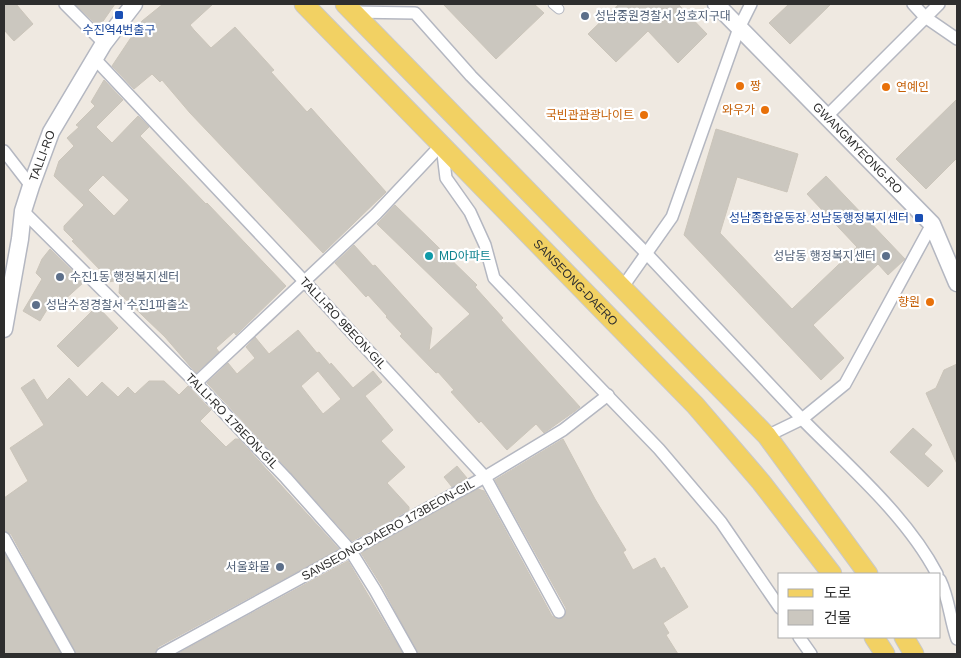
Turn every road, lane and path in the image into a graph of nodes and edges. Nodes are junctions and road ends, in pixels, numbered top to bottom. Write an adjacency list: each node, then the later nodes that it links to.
1 (65, 4): 12 (street)
2 (134, 4): 12 (main road, TALLI-RO)
3 (304, 4): 15 (main road, SANSEONG-DAERO)
4 (716, 4): 10 (main road, GWANGMYEONG-RO)
5 (751, 4): 10 (street)
6 (913, 4): 9 (street)
7 (939, 4): 9 (street)
8 (349, 8): 20 (street); 23 (main road)
9 (925, 17): 11 (street); 14 (street)
10 (739, 28): 14 (main road, GWANGMYEONG-RO); 20 (street)
11 (957, 39)
12 (104, 42): 13 (main road, TALLI-RO)
13 (95, 59): 17 (main road, TALLI-RO); 21 (street, TALLI-RO 9BEON-GIL)
14 (827, 116): 19 (main road, GWANGMYEONG-RO)
15 (442, 144): 21 (street); 26 (street); 32 (main road, SANSEONG-DAERO)
16 (4, 151): 17 (street)
17 (30, 186): 18 (main road, TALLI-RO)
18 (23, 211): 24 (main road, TALLI-RO); 25 (street, TALLI-RO 17BEON-GIL)
19 (932, 224): 22 (main road, GWANGMYEONG-RO); 27 (street)
20 (646, 253): 23 (street); 27 (street)
21 (304, 281): 25 (street); 29 (street, TALLI-RO 9BEON-GIL)
22 (957, 283)
23 (622, 288): 28 (main road)
24 (4, 329)
25 (196, 383): 31 (street, TALLI-RO 17BEON-GIL)
26 (608, 395): 29 (street, SANSEONG-DAERO 173BEON-GIL); 36 (street)
27 (802, 419): 28 (street); 34 (street)
28 (767, 436): 33 (main road)
29 (485, 477): 31 (street, SANSEONG-DAERO 173BEON-GIL); 37 (street, TALLI-RO 9BEON-GIL)
30 (4, 538): 42 (street)
31 (350, 550): 43 (street, SANSEONG-DAERO 173BEON-GIL); 44 (street, TALLI-RO 17BEON-GIL)
32 (831, 573)
33 (867, 573)
34 (936, 573)
35 (941, 582): 41 (street)
36 (778, 605)
37 (560, 612)
38 (800, 638): 45 (street)
39 (875, 638): 46 (main road)
40 (905, 638): 47 (main road)
41 (957, 638)
42 (69, 654)
43 (162, 654)
44 (411, 654)
45 (809, 654)
46 (885, 654)
47 (914, 654)

